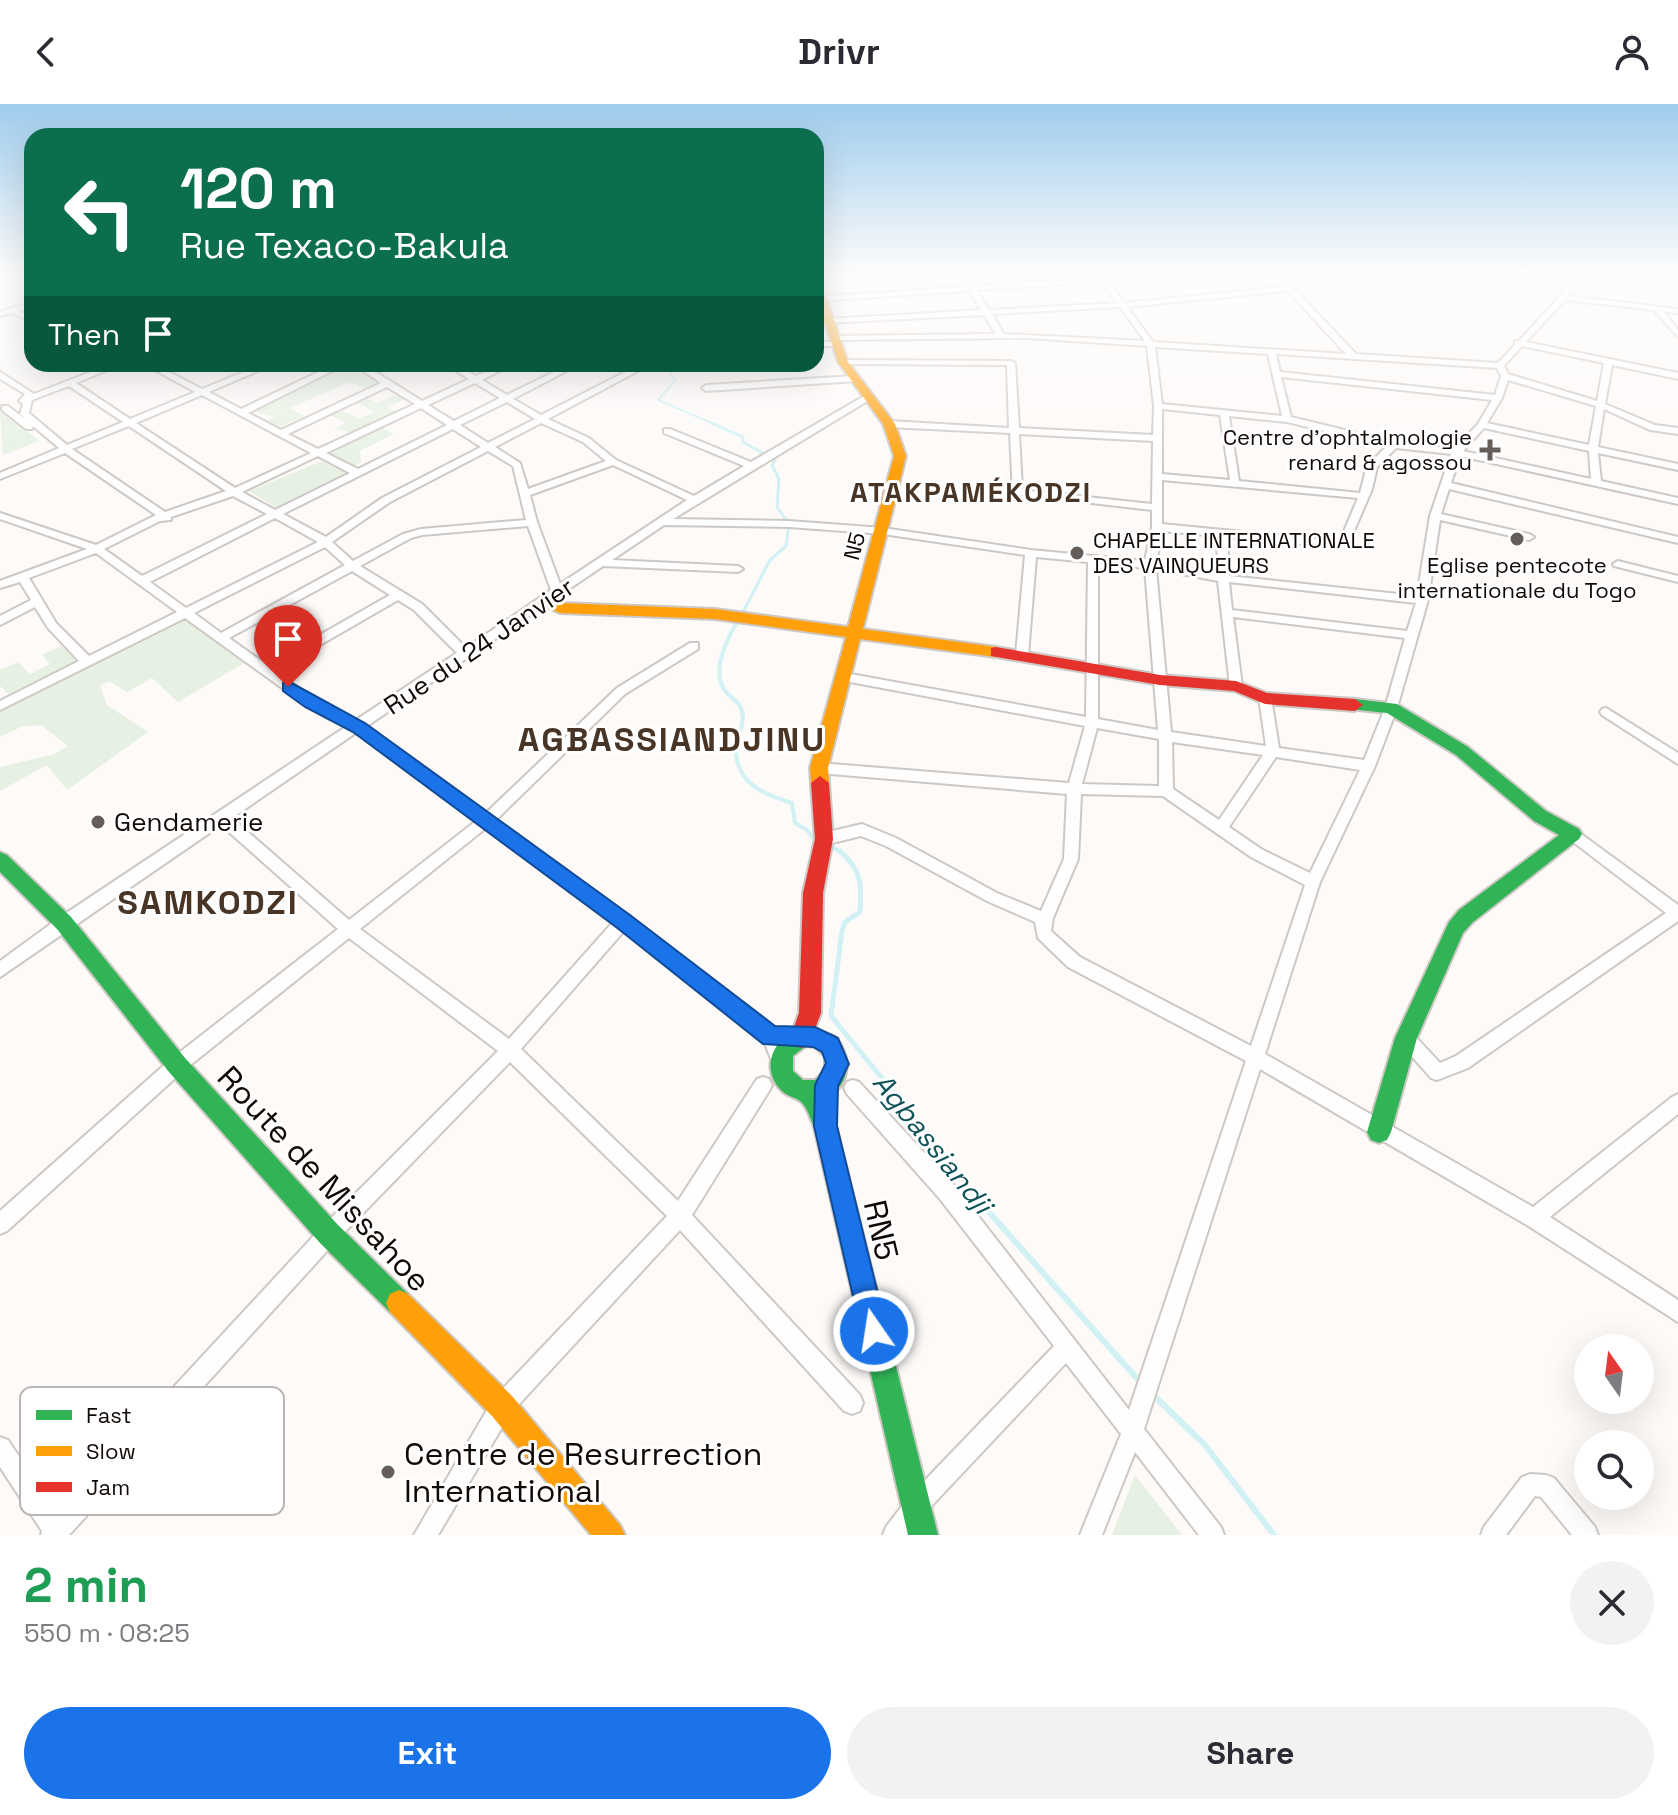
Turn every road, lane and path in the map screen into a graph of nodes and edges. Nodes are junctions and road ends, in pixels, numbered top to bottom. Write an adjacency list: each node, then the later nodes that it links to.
1 (830, 340): 10 (main road, N5 / N5)
2 (1081, 340): 7 (street)
3 (1148, 340): 7 (street)
4 (1338, 340): 9 (street)
5 (1521, 340): 6 (street)
6 (1518, 343): 11 (street); 12 (street)
7 (1151, 344): 8 (street); 36 (street)
8 (1271, 351): 9 (street); 23 (street)
9 (1353, 356): 12 (street)
10 (843, 362): 25 (main road, N5 / N5); 48 (street)
11 (1608, 364): 24 (street); 37 (street)
12 (1503, 371): 33 (street); 37 (street)
13 (96, 372): 27 (street)
14 (164, 372): 30 (street)
15 (252, 372): 30 (street)
16 (325, 372): 39 (street)
17 (369, 372): 28 (street)
18 (462, 372): 26 (street)
19 (492, 372): 26 (street)
20 (560, 372): 34 (street)
21 (632, 372): 41 (street)
22 (0, 374): 31 (street); 78 (street)
23 (1277, 374): 33 (street); 42 (street)
24 (1678, 376)
25 (854, 379): 29 (street); 32 (main road, N5 / N5)
26 (474, 380): 34 (street); 35 (street)
27 (70, 383): 31 (street); 43 (street)
28 (386, 384): 35 (street); 51 (street)
29 (706, 388)
30 (205, 393): 39 (street); 43 (street)
31 (35, 396): 38 (street)
32 (866, 398): 44 (main road, N5 / N5); 61 (street, Rue du 24 Janvier)
33 (1498, 398): 46 (street)
34 (506, 399): 41 (street); 45 (street)
35 (421, 405): 45 (street); 59 (street)
36 (1158, 406): 40 (street); 52 (street)
37 (1604, 406): 47 (street); 56 (street)
38 (2, 409): 57 (street)
39 (244, 411): 51 (street)
40 (1224, 412): 42 (street); 67 (street)
41 (541, 419): 54 (street); 60 (street)
42 (1287, 419): 55 (street)
43 (132, 421): 57 (street); 69 (street)
44 (889, 424): 48 (street); 82 (main road, N5 / N5)
45 (454, 425): 54 (street); 63 (street)
46 (1482, 425): 56 (street); 58 (street)
47 (1653, 428): 50 (street); 53 (street)
48 (1017, 429): 52 (street); 74 (street)
49 (667, 431): 61 (street)
50 (1678, 431)
51 (282, 433): 59 (street)
52 (1157, 438): 65 (street)
53 (1678, 439)
54 (490, 445): 70 (street); 86 (street)
55 (1394, 445): 58 (street); 71 (street)
56 (1593, 447): 62 (street); 66 (street)
57 (61, 452): 64 (street); 78 (street)
58 (1456, 452): 66 (street); 68 (street)
59 (319, 454): 63 (street); 69 (street)
60 (613, 462): 70 (street); 72 (street)
61 (756, 463): 72 (street, Rue du 24 Janvier)
62 (1678, 467)
63 (357, 473): 77 (street)
64 (0, 476)
65 (1156, 476): 67 (street); 74 (street)
66 (1596, 482): 73 (street)
67 (1235, 484): 71 (street)
68 (1446, 485): 76 (street); 85 (street)
69 (234, 492): 77 (street); 78 (street)
70 (525, 493): 79 (street)
71 (1363, 496): 83 (street)
72 (694, 500): 80 (street, Rue du 24 Janvier)
73 (1678, 501)
74 (1157, 508): 81 (street)
75 (0, 516): 87 (street)
76 (1435, 516): 84 (street); 102 (street)
77 (274, 517): 86 (street); 98 (street)
78 (162, 518): 87 (street)
79 (532, 522): 93 (street); 101 (street)
80 (662, 522): 82 (street); 90 (street, Rue du 24 Janvier)
81 (1157, 527): 83 (street); 92 (street)
82 (883, 531): 88 (street); 107 (main road, N5 / N5)
83 (1222, 534): 96 (street)
84 (1529, 537)
85 (1678, 540)
86 (326, 542): 93 (street); 104 (street)
87 (97, 549): 95 (street); 98 (street)
88 (1031, 553): 89 (street); 112 (street)
89 (1093, 561): 92 (street); 114 (street)
90 (603, 563): 94 (street); 101 (street, Rue du 24 Janvier)
91 (1618, 564): 97 (street)
92 (1150, 565): 96 (street); 117 (street)
93 (352, 566): 100 (street); 109 (street)
94 (738, 569)
95 (23, 578): 99 (street); 103 (street)
96 (1221, 578): 102 (street); 105 (street)
97 (1678, 579)
98 (142, 581): 104 (street)
99 (0, 585)
100 (396, 596): 111 (street); 115 (street)
101 (551, 598): 107 (main road); 111 (street, Rue du 24 Janvier)
102 (1422, 600): 108 (street)
103 (39, 601): 106 (street); 113 (street)
104 (185, 613): 109 (street); 113 (street)
105 (1229, 613): 108 (street); 118 (street)
106 (0, 621)
107 (856, 634): 112 (main road); 116 (main road, N5 / N5)
108 (1412, 635): 121 (street)
109 (220, 638): 115 (street)
110 (694, 646): 133 (street)
111 (466, 655): 124 (street, Rue du 24 Janvier)
112 (1022, 655): 114 (main road)
113 (87, 662): 120 (street)
114 (1091, 669): 117 (main road); 123 (street)
115 (266, 671): 124 (street)
116 (845, 677): 123 (street); 129 (main road, N5 / N5)
117 (1160, 680): 118 (main road); 125 (street)
118 (1236, 686): 119 (main road)
119 (1265, 698): 121 (main road); 126 (street)
120 (0, 706)
121 (1391, 708): 128 (street); 135 (main road)
122 (1606, 712): 127 (street)
123 (1092, 723): 125 (street); 130 (street)
124 (359, 727): 132 (street, Rue du 24 Janvier); 133 (street)
125 (1165, 736): 126 (street); 131 (street)
126 (1273, 751): 128 (street); 134 (street)
127 (1678, 759)
128 (1368, 766): 138 (street)
129 (819, 768): 130 (street); 136 (main road, N5 / N5)
130 (1074, 789): 131 (street); 143 (street)
131 (1166, 791): 134 (street)
132 (222, 817): 141 (street, Rue du 24 Janvier); 142 (street)
133 (487, 820): 140 (street); 142 (street)
134 (1222, 826): 138 (street)
135 (1573, 834): 139 (street); 148 (main road)
136 (823, 843): 143 (street); 145 (main road, N5)
137 (0, 860): 141 (main road, Route de Missahoe)
138 (1313, 882): 151 (street)
139 (1678, 913): 148 (street)
140 (623, 921): 146 (street); 150 (street)
141 (64, 923): 144 (street, Rue du 24 Janvier); 152 (main road, Route de Missahoe)
142 (350, 930): 150 (street); 152 (street)
143 (1043, 933): 151 (street)
144 (0, 970)
145 (810, 1013): 147 (main road, N5); 149 (main road, N5)
146 (771, 1036): 147 (street); 154 (street)
147 (801, 1038): 149 (main road); 154 (main road)
148 (1406, 1038): 159 (main road)
149 (824, 1040): 153 (main road)
150 (510, 1050): 160 (street); 163 (street)
151 (1253, 1056): 159 (street); 169 (street)
152 (177, 1065): 162 (street); 163 (main road, Route de Missahoe)
153 (837, 1067): 156 (main road); 157 (street)
154 (782, 1069): 155 (street); 156 (main road)
155 (763, 1085): 156 (street); 160 (street)
156 (818, 1088): 157 (street); 172 (main road, RN5 / RN5)
157 (853, 1088): 165 (street)
158 (1678, 1103): 161 (street)
159 (1379, 1132): 161 (street)
160 (680, 1216): 167 (street); 168 (street)
161 (1534, 1218): 164 (street)
162 (0, 1224)
163 (329, 1234): 166 (street); 168 (main road, Route de Missahoe)
164 (1678, 1312)
165 (1066, 1348): 169 (street); 172 (street)
166 (189, 1387)
167 (852, 1403)
168 (502, 1406): 176 (street); 177 (main road, Route de Missahoe)
169 (1133, 1431): 180 (street); 181 (street)
170 (0, 1448): 171 (street)
171 (20, 1479)
172 (916, 1506): 178 (street); 179 (main road, RN5 / RN5)
173 (43, 1515): 175 (street)
174 (71, 1515): 175 (street)
175 (55, 1533)
176 (425, 1535)
177 (610, 1535)
178 (894, 1535)
179 (923, 1535)
180 (1091, 1535)
181 (1213, 1535)
182 (1492, 1535): 183 (street)
183 (1587, 1535)

